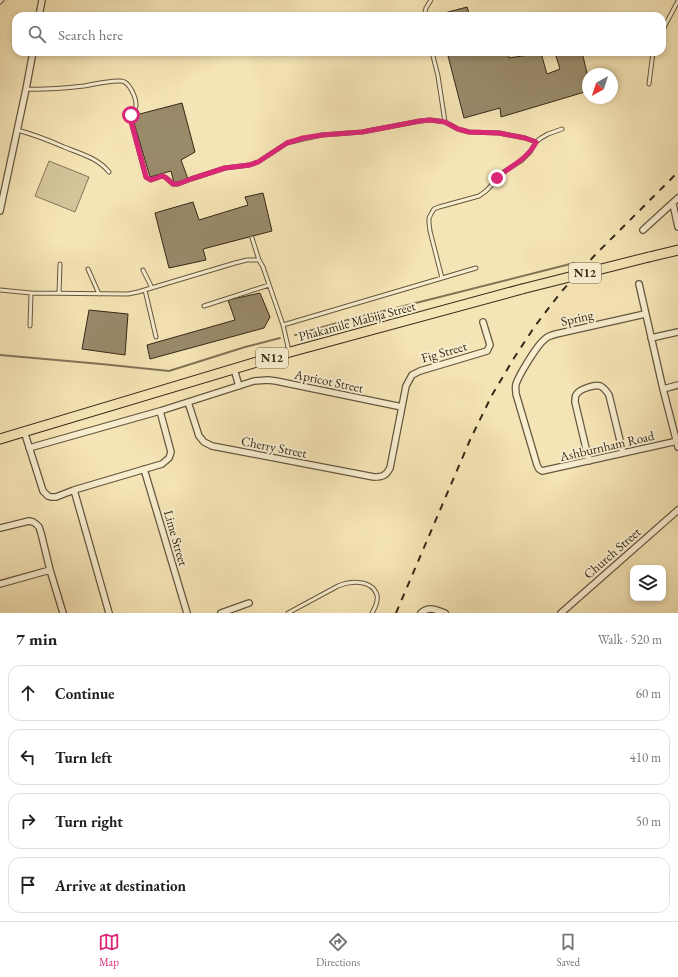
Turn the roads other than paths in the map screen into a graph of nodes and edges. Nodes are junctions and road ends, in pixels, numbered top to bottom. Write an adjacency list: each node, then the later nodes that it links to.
1 (42, 0): 4 (street)
2 (430, 0): 5 (lane)
3 (678, 1): 6 (lane)
4 (40, 12)
5 (425, 12)
6 (666, 24)
7 (31, 56): 11 (street)
8 (433, 56): 12 (lane)
9 (652, 56): 10 (lane)
10 (649, 84)
11 (26, 89): 12 (lane); 14 (street)
12 (445, 122): 15 (lane)
13 (562, 129): 15 (lane)
14 (17, 130): 16 (lane); 17 (street)
15 (536, 142): 30 (lane)
16 (109, 172)
17 (2, 191): 20 (street)
18 (678, 198): 19 (street)
19 (673, 204): 21 (street); 22 (street)
20 (0, 211)
21 (678, 227)
22 (643, 230)
23 (252, 238): 25 (lane)
24 (678, 250): 47 (highway, Phakamile Mabija Street / N12, bridge)
25 (259, 260): 32 (lane); 33 (lane)
26 (60, 264): 37 (lane)
27 (476, 268): 30 (lane)
28 (88, 269): 38 (lane)
29 (143, 270): 33 (lane)
30 (442, 278): 42 (lane)
31 (638, 284): 40 (street)
32 (268, 285): 39 (lane); 42 (lane)
33 (152, 288): 35 (lane)
34 (0, 290): 36 (lane)
35 (145, 290): 38 (lane); 45 (lane)
36 (31, 293): 37 (lane); 43 (lane)
37 (59, 293): 38 (lane)
38 (99, 294)
39 (204, 306)
40 (645, 314): 46 (street); 62 (street, Spring)
41 (483, 322): 53 (street, Fig Street)
42 (283, 325): 47 (lane)
43 (30, 326)
44 (678, 332): 46 (street)
45 (156, 337)
46 (651, 338): 51 (street)
47 (290, 352): 48 (highway, Phakamile Mabija Street / N12)
48 (234, 369): 50 (street); 55 (highway, Phakamile Mabija Street / N12)
49 (678, 385): 51 (street)
50 (239, 386): 52 (street, Apricot Street); 53 (street, Apricot Street)
51 (663, 389): 57 (street)
52 (188, 402): 54 (street, Apricot Street); 63 (street, Cherry Street)
53 (402, 408): 63 (street, Fig Street)
54 (160, 411): 58 (street, Apricot Street); 61 (street)
55 (24, 431): 56 (highway, Phakamile Mabija Street / N12); 58 (street)
56 (0, 439)
57 (678, 443): 59 (street, Ashburnham Road)
58 (29, 448): 64 (street)
59 (623, 453): 60 (street, Ashburnham Road); 60 (street)
60 (589, 461): 62 (street, Ashburnham Road)
61 (144, 469): 64 (street); 72 (street, Lime Street)
62 (540, 471)
63 (384, 476)
64 (74, 490): 71 (street)
65 (678, 510): 78 (street, Church Street)
66 (0, 528): 67 (street)
67 (50, 570): 68 (street); 70 (street)
68 (0, 584)
69 (249, 603): 73 (street)
70 (63, 612)
71 (109, 613)
72 (187, 613)
73 (221, 613)
74 (288, 613): 75 (lane)
75 (372, 613)
76 (420, 613): 77 (street)
77 (445, 613)
78 (561, 613)

